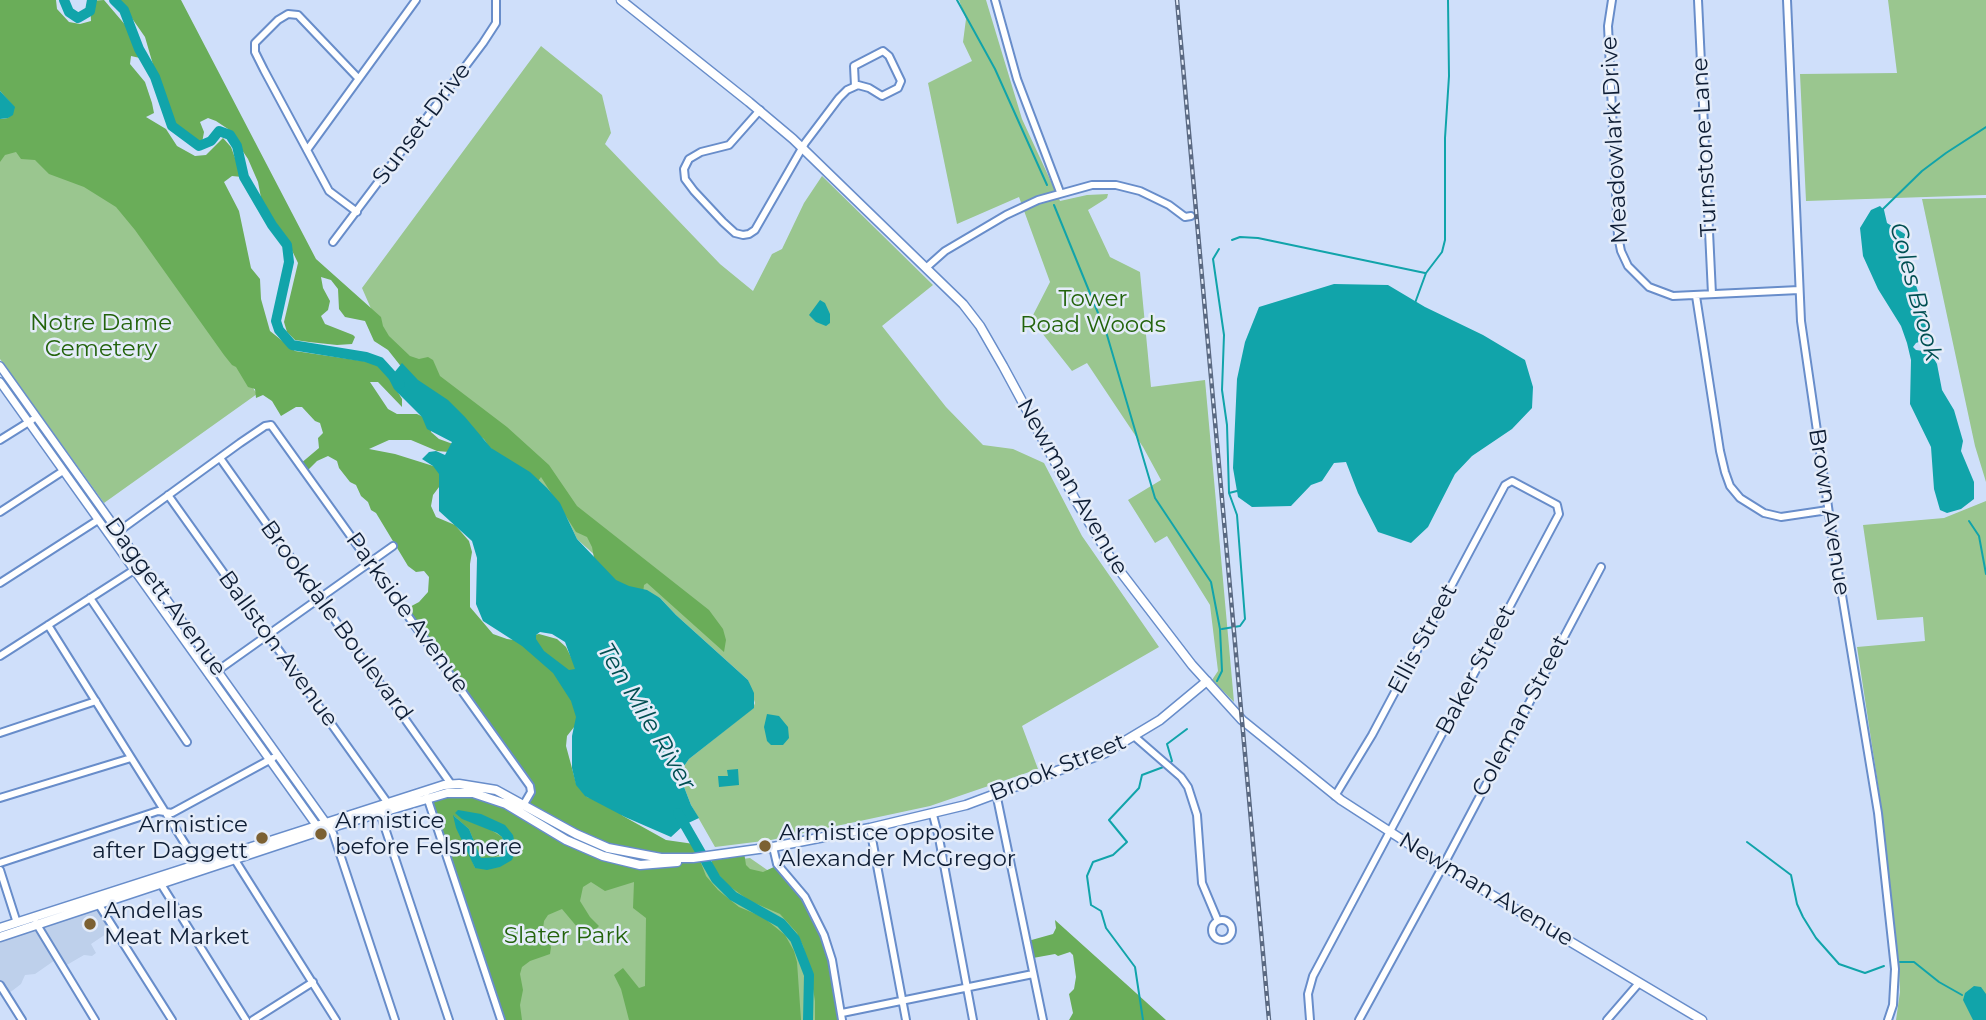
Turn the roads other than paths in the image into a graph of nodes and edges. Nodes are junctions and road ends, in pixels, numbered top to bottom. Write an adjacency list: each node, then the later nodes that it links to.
1 (416, 0): 8 (street)
2 (496, 0): 14 (street, Sunset Drive)
3 (621, 0): 10 (main road, Newman Avenue)
4 (995, 0): 13 (street)
5 (1612, 0): 20 (street, Meadowlark Drive)
6 (1698, 0): 19 (street, Turnstone Lane)
7 (1787, 0): 18 (street, Brown Avenue)
8 (358, 78): 12 (street); 12 (street)
9 (855, 86): 9 (street); 11 (street)
10 (760, 110): 11 (main road, Newman Avenue); 11 (street)
11 (802, 149): 17 (main road, Newman Avenue)
12 (307, 150): 14 (street)
13 (1060, 192): 15 (street); 17 (street)
14 (357, 212): 16 (street, Sunset Drive)
15 (1191, 216)
16 (333, 242)
17 (927, 267): 47 (main road, Newman Avenue)
18 (1799, 290): 19 (street, Meadowlark Drive); 30 (street, Brown Avenue)
19 (1713, 294): 20 (street, Meadowlark Drive)
20 (1696, 296): 30 (street)
21 (0, 366): 23 (street, Daggett Avenue)
22 (0, 382): 24 (street, Daggett Avenue)
23 (37, 417): 24 (street); 33 (street, Daggett Avenue)
24 (29, 422): 25 (street); 27 (street, Daggett Avenue)
25 (0, 440)
26 (220, 458): 29 (street); 36 (street, Parkside Avenue); 41 (street, Brookdale Boulevard)
27 (63, 471): 31 (street); 32 (street, Daggett Avenue)
28 (1509, 482): 57 (street, Ellis Street); 67 (street, Baker Street)
29 (168, 495): 33 (street); 43 (street, Ballston Avenue)
30 (1828, 510): 105 (street, Brown Avenue)
31 (0, 512)
32 (98, 520): 34 (street, Daggett Avenue); 39 (street)
33 (118, 531): 34 (street); 45 (street, Daggett Avenue)
34 (110, 537): 38 (street, Daggett Avenue)
35 (393, 546): 36 (street)
36 (370, 562): 41 (street); 61 (street, Parkside Avenue)
37 (1601, 567): 72 (street, Coleman Street)
38 (134, 570): 40 (street); 46 (street, Daggett Avenue)
39 (0, 583)
40 (90, 598): 42 (street); 51 (street)
41 (320, 598): 43 (street); 55 (street, Brookdale Boulevard)
42 (48, 625): 44 (street); 48 (street)
43 (268, 635): 45 (street); 60 (street, Ballston Avenue)
44 (0, 656)
45 (218, 671): 46 (street); 52 (street, Daggett Avenue)
46 (210, 676): 54 (street, Daggett Avenue)
47 (1207, 681): 50 (main road, Brook Street); 57 (main road, Newman Avenue)
48 (96, 701): 49 (street); 53 (street)
49 (0, 733)
50 (1135, 737): 56 (main road, Brook Street); 78 (street)
51 (187, 742)
52 (279, 755): 54 (street); 65 (street, Daggett Avenue)
53 (131, 758): 59 (street); 62 (street)
54 (270, 759): 62 (street); 65 (street, Daggett Avenue)
55 (451, 784): 60 (main road); 61 (main road)
56 (996, 793): 64 (main road, Brook Street); 82 (street)
57 (1335, 796): 67 (main road, Newman Avenue)
58 (427, 797): 63 (main road); 69 (main road); 97 (street)
59 (0, 798)
60 (387, 802): 65 (main road)
61 (524, 804): 69 (main road)
62 (165, 812): 71 (street); 73 (street)
63 (380, 813): 65 (main road); 96 (street)
64 (934, 814): 66 (main road, Brook Street); 86 (street)
65 (323, 827): 70 (main road); 73 (main road); 95 (street)
66 (870, 828): 68 (main road, Brook Street); 87 (street)
67 (1390, 831): 72 (main road, Newman Avenue); 101 (street, Baker Street)
68 (773, 847): 69 (main road, Brook Street); 88 (street)
69 (693, 858)
70 (235, 860): 73 (main road); 83 (street)
71 (0, 863)
72 (1443, 866): 84 (main road, Newman Avenue); 102 (street, Coleman Street)
73 (200, 868): 75 (main road); 77 (main road)
74 (0, 870): 79 (street)
75 (161, 884): 76 (main road); 92 (street)
76 (99, 905): 77 (main road); 91 (street)
77 (35, 921): 79 (main road); 81 (main road); 90 (street)
78 (1218, 921)
79 (17, 923): 80 (main road)
80 (0, 928)
81 (0, 937)
82 (1033, 974): 86 (street); 100 (street)
83 (313, 982): 93 (street); 94 (street)
84 (1639, 983): 103 (street); 104 (main road, Newman Avenue)
85 (0, 985): 89 (street)
86 (968, 988): 87 (street); 99 (street)
87 (903, 1001): 88 (street); 98 (street)
88 (842, 1017)
89 (22, 1020)
90 (95, 1020)
91 (172, 1020)
92 (246, 1020)
93 (253, 1020)
94 (336, 1020)
95 (396, 1020)
96 (449, 1020)
97 (501, 1020)
98 (906, 1020)
99 (973, 1020)
100 (1043, 1020)
101 (1310, 1020)
102 (1359, 1020)
103 (1607, 1020)
104 (1702, 1020)
105 (1888, 1020)

